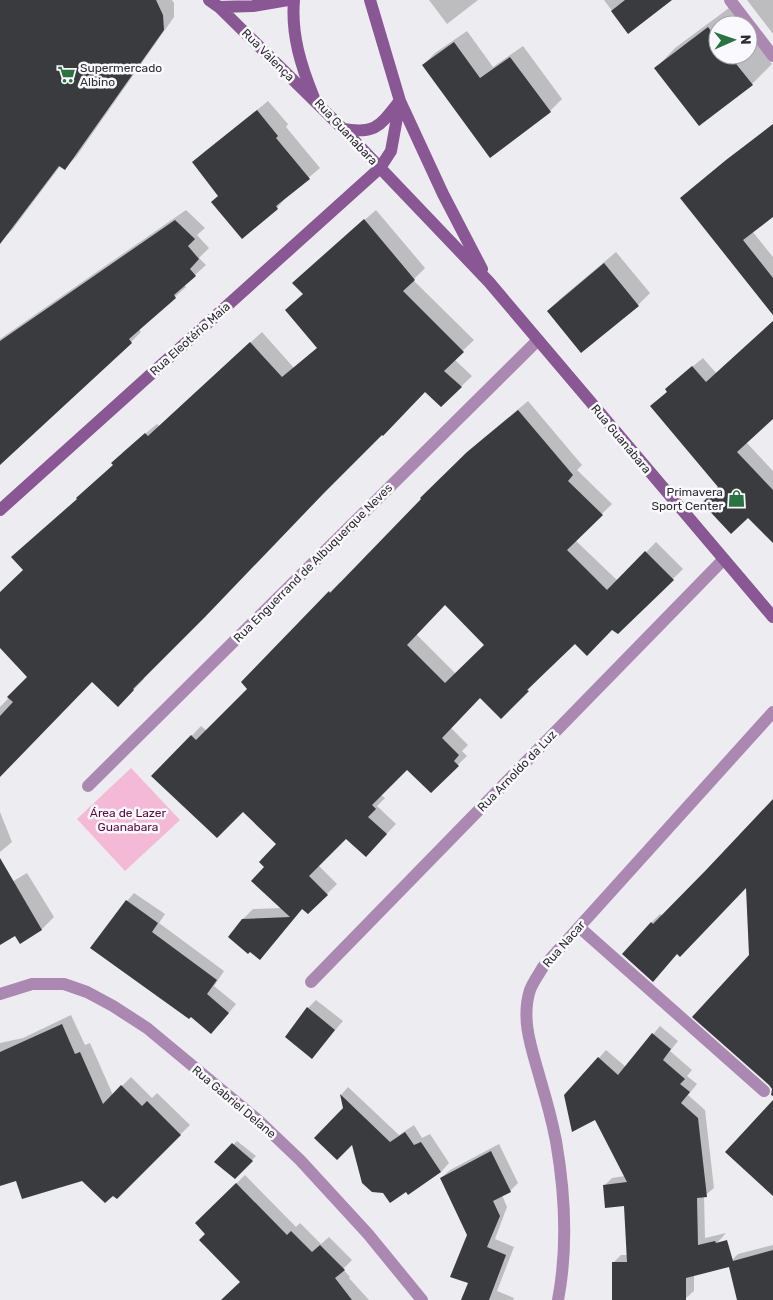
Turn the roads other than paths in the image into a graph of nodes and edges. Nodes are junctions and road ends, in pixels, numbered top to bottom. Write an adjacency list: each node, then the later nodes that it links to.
1 (288, 0): 5 (main road, Rua Valença)
2 (294, 0): 8 (main road, Rua Guanabara)
3 (370, 0): 7 (main road, Rua Guanabara)
4 (730, 0): 6 (street)
5 (214, 3): 8 (main road, Rua Valença)
6 (773, 56)
7 (400, 101): 9 (main road); 10 (main road, Rua Eleotério Maia); 11 (main road, Rua Guanabara)
8 (316, 103): 9 (main road, Rua Guanabara)
9 (343, 129): 10 (main road, Rua Guanabara)
10 (380, 168): 11 (main road, Rua Guanabara); 13 (main road, Rua Eleotério Maia)
11 (489, 282): 12 (main road, Rua Guanabara)
12 (538, 340): 14 (main road, Rua Guanabara); 17 (street, Rua Enguerrand de Albuquerque Neves)
13 (0, 510)
14 (723, 560): 15 (main road, Rua Guanabara); 19 (street, Rua Arnoldo da Luz)
15 (773, 618)
16 (773, 712): 18 (street, Rua Nacar)
17 (88, 786)
18 (579, 927): 21 (street); 23 (street, Rua Nacar)
19 (311, 982)
20 (0, 994): 22 (street, Rua Gabriel Delane)
21 (764, 1092)
22 (422, 1300)
23 (558, 1300)

